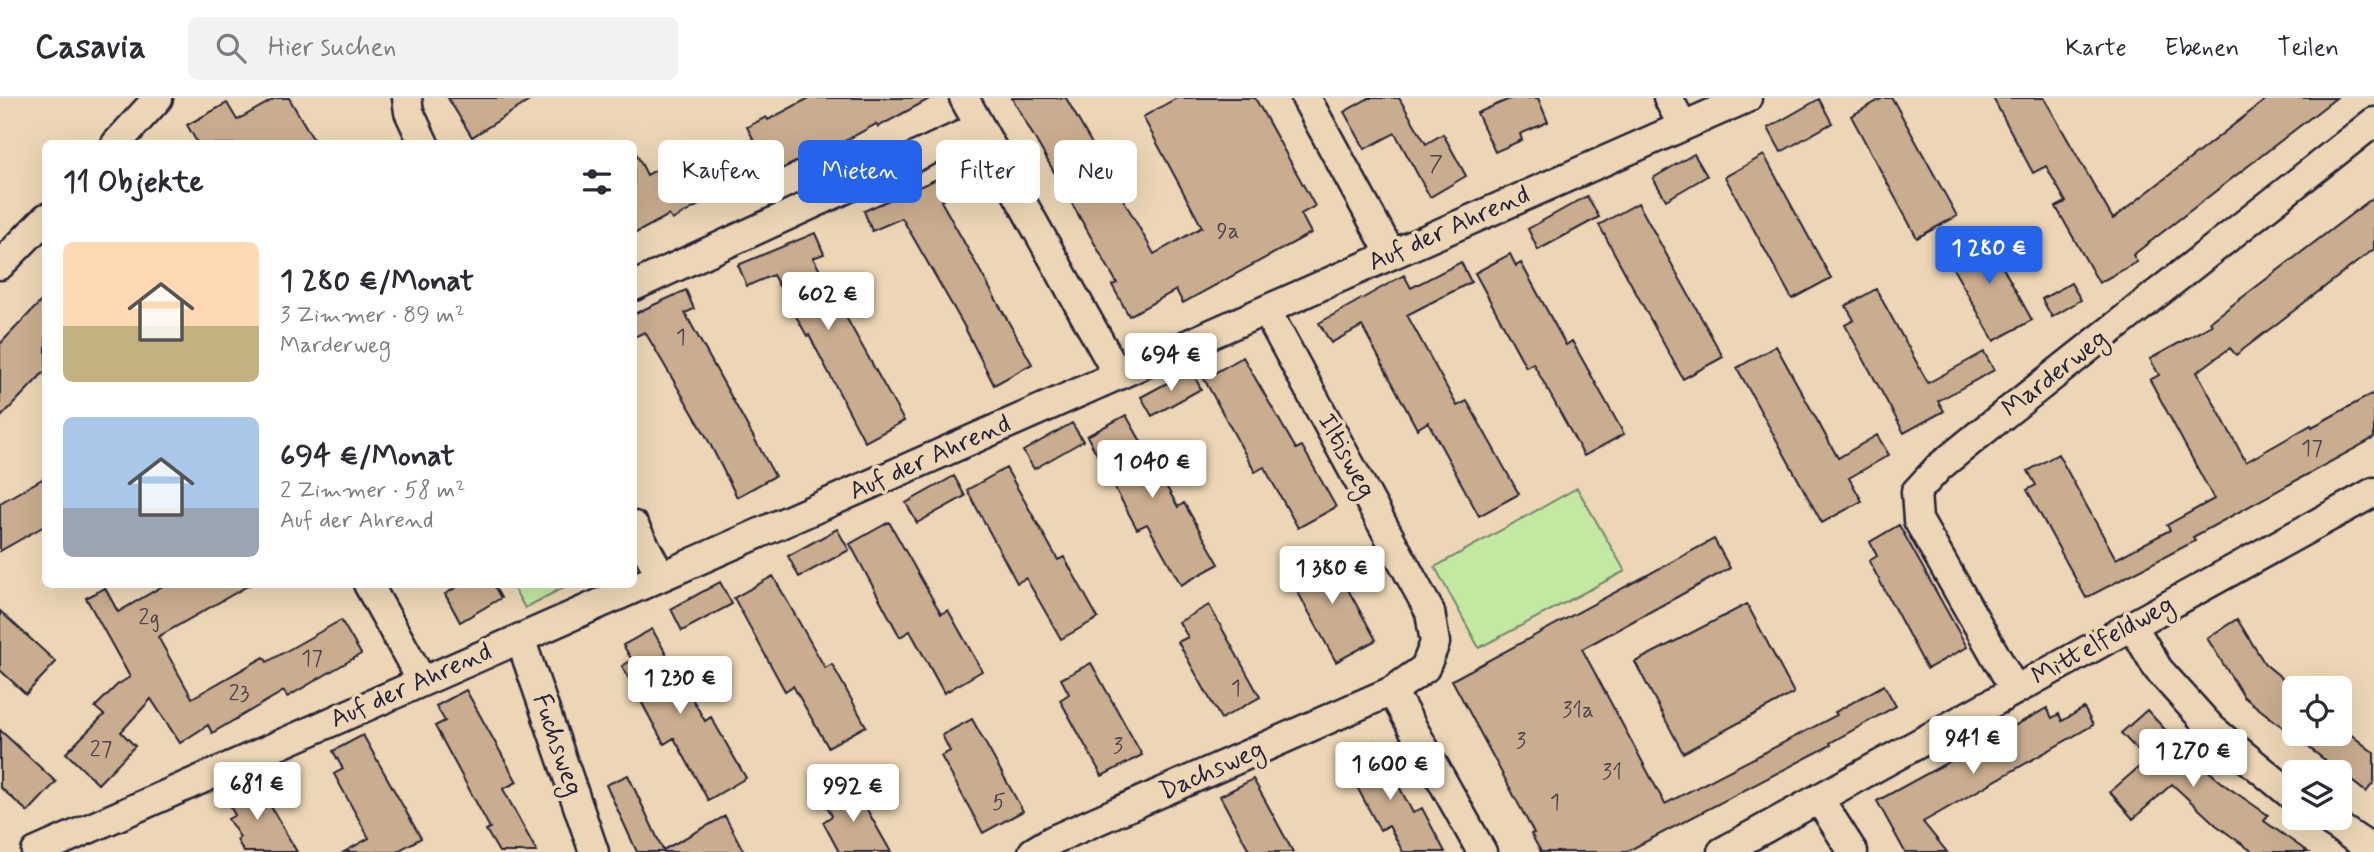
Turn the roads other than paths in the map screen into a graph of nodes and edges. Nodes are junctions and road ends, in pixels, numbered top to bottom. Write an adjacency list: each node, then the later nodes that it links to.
1 (158, 98): 10 (street)
2 (407, 98): 11 (street)
3 (964, 98): 9 (street)
4 (1306, 98): 13 (street)
5 (1668, 98): 8 (street)
6 (1747, 98): 8 (street, Auf der Ahrend)
7 (2374, 122): 27 (street, Marderweg)
8 (1684, 126): 13 (street, Auf der Ahrend)
9 (981, 127): 15 (street); 17 (street)
10 (120, 140)
11 (422, 140)
12 (42, 222): 14 (street)
13 (1391, 254): 16 (street, Auf der Ahrend)
14 (0, 265)
15 (637, 285)
16 (1266, 310): 17 (street, Auf der Ahrend); 28 (street, Iltisweg)
17 (1118, 375): 20 (street, Auf der Ahrend)
18 (2374, 492): 24 (street, Mittelfeldweg)
19 (637, 532): 20 (street)
20 (661, 576): 21 (street, Auf der Ahrend)
21 (637, 587)
22 (370, 588): 26 (street)
23 (634, 588): 25 (street, Auf der Ahrend)
24 (2132, 625): 27 (street, Mittelfeldweg); 29 (street)
25 (520, 638): 26 (street, Auf der Ahrend); 34 (street, Fuchsweg)
26 (422, 681): 33 (street, Auf der Ahrend)
27 (2015, 690): 30 (street, Mittelfeldweg)
28 (1392, 691): 35 (street, Dachsweg); 36 (street)
29 (2282, 787)
30 (1819, 799): 37 (street, Mittelfeldweg); 38 (street)
31 (2342, 830): 32 (street)
32 (2374, 851)
33 (36, 852)
34 (594, 852)
35 (1033, 852)
36 (1482, 852)
37 (1722, 852)
38 (1853, 852)

